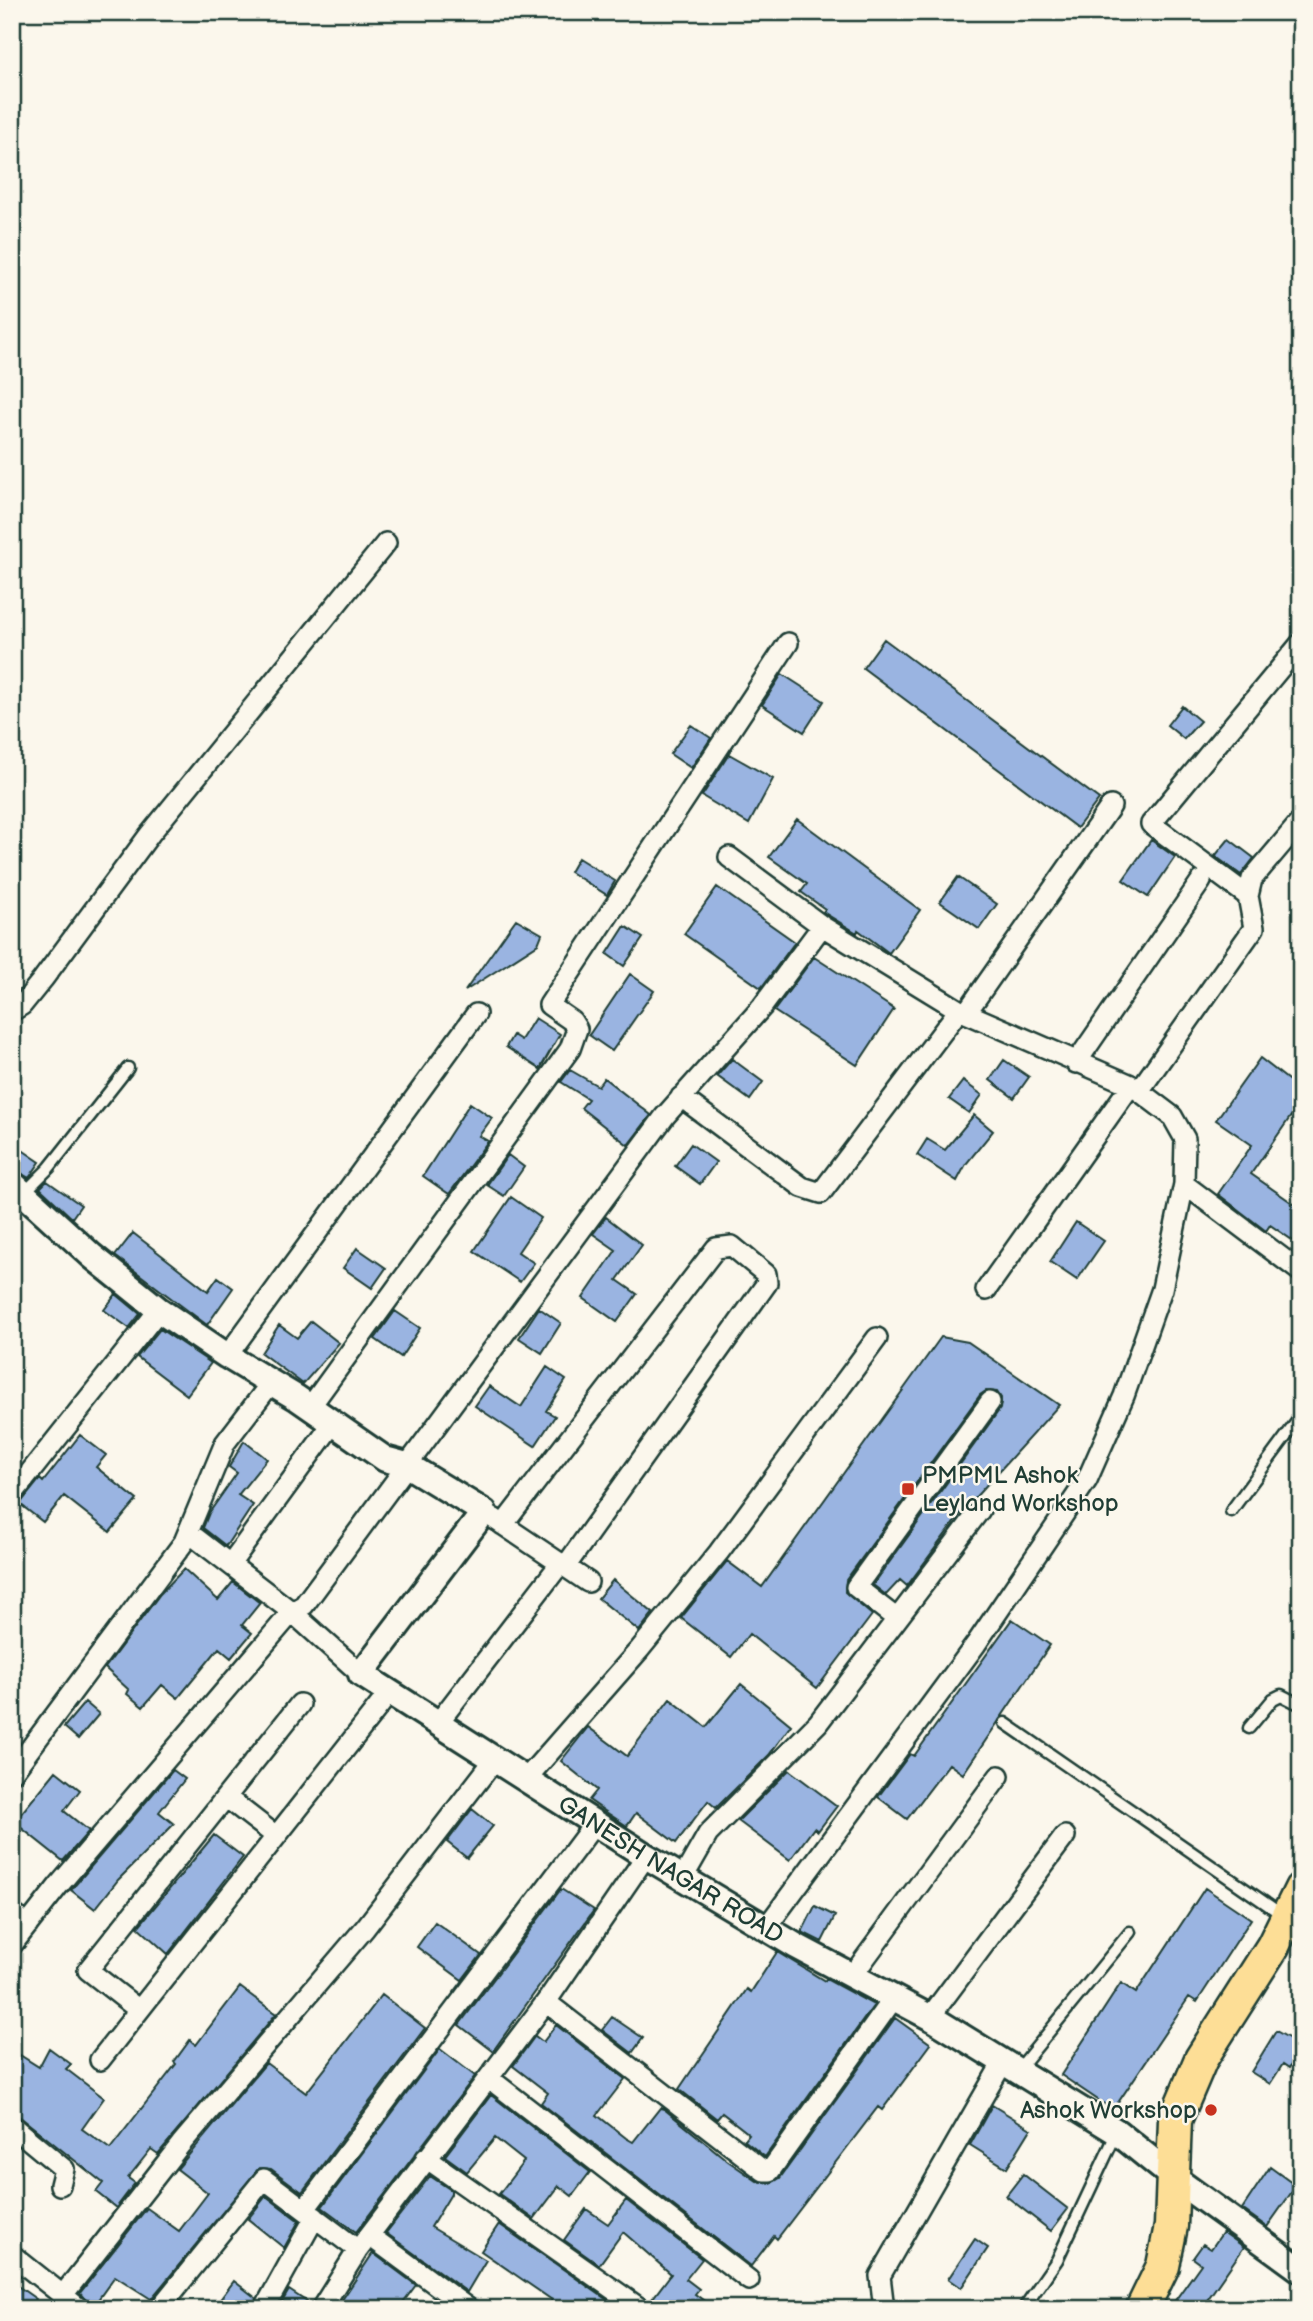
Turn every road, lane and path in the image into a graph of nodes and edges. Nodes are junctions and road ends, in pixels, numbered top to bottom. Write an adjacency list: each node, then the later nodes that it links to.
1 (386, 543): 10 (street)
2 (788, 643): 26 (street)
3 (1301, 643): 8 (street)
4 (1111, 806): 11 (street)
5 (1301, 821): 8 (street)
6 (729, 857): 9 (street)
7 (1201, 881): 13 (street)
8 (1248, 896): 15 (street)
9 (822, 926): 11 (street); 16 (street)
10 (12, 1011)
11 (962, 1011): 13 (street); 16 (street)
12 (476, 1014): 23 (street)
13 (1076, 1063): 15 (street)
14 (128, 1068): 18 (lane)
15 (1135, 1088): 17 (street); 20 (street)
16 (681, 1097): 29 (street)
17 (1184, 1184): 19 (street); 60 (street)
18 (18, 1188): 21 (street)
19 (1301, 1272)
20 (986, 1290)
21 (159, 1310): 23 (street); 30 (street)
22 (877, 1338): 50 (street)
23 (227, 1356): 24 (street)
24 (271, 1383): 26 (street); 34 (street)
25 (990, 1402): 39 (street)
26 (310, 1407): 28 (street)
27 (1301, 1416): 32 (lane)
28 (333, 1423): 29 (street); 35 (street)
29 (407, 1465): 33 (street); 38 (street)
30 (12, 1495)
31 (979, 1510): 39 (street)
32 (1231, 1511)
33 (493, 1519): 36 (street); 36 (street); 40 (street)
34 (188, 1532): 35 (street, GANESH NAGAR ROAD); 48 (street)
35 (231, 1563): 38 (street, GANESH NAGAR ROAD)
36 (562, 1566): 37 (street); 44 (street)
37 (587, 1582)
38 (292, 1612): 40 (street, GANESH NAGAR ROAD); 58 (street)
39 (897, 1619): 56 (street)
40 (362, 1674): 41 (street, GANESH NAGAR ROAD)
41 (390, 1692): 44 (street, GANESH NAGAR ROAD); 53 (street)
42 (300, 1704): 51 (street)
43 (1301, 1705): 46 (lane)
44 (438, 1723): 47 (street, GANESH NAGAR ROAD)
45 (1005, 1723): 59 (lane)
46 (1250, 1728)
47 (495, 1759): 50 (street, GANESH NAGAR ROAD); 81 (street)
48 (12, 1773)
49 (999, 1776): 63 (street)
50 (526, 1779): 52 (street, GANESH NAGAR ROAD)
51 (227, 1798): 53 (street); 66 (street)
52 (595, 1823): 55 (street, GANESH NAGAR ROAD); 76 (street)
53 (276, 1836): 66 (street)
54 (1065, 1836): 67 (street)
55 (646, 1856): 56 (street, GANESH NAGAR ROAD); 65 (street)
56 (684, 1876): 60 (street, GANESH NAGAR ROAD)
57 (1301, 1889): 59 (main road)
58 (20, 1919): 62 (street)
59 (1294, 1924): 74 (main road)
60 (766, 1928): 63 (street, GANESH NAGAR ROAD)
61 (1130, 1931): 69 (lane)
62 (12, 1945)
63 (852, 1976): 64 (street, GANESH NAGAR ROAD)
64 (894, 1998): 65 (street); 67 (street, GANESH NAGAR ROAD)
65 (546, 2003): 70 (street)
66 (139, 2010): 68 (street)
67 (930, 2017): 69 (street, GANESH NAGAR ROAD)
68 (100, 2060)
69 (1010, 2066): 72 (street, GANESH NAGAR ROAD); 88 (street)
70 (490, 2079): 73 (street); 80 (street)
71 (12, 2126): 75 (street)
72 (1117, 2132): 74 (street, GANESH NAGAR ROAD); 89 (lane)
73 (426, 2158): 77 (street); 87 (street)
74 (1174, 2178): 79 (street, GANESH NAGAR ROAD); 90 (main road)
75 (60, 2185)
76 (310, 2213): 77 (street); 83 (street); 84 (street)
77 (364, 2243): 85 (street); 86 (street)
78 (12, 2255): 81 (street)
79 (1301, 2270)
80 (749, 2280)
81 (63, 2295): 82 (street)
82 (80, 2309)
83 (159, 2309)
84 (264, 2309)
85 (321, 2309)
86 (469, 2309)
87 (641, 2309)
88 (884, 2309)
89 (1023, 2309)
90 (1142, 2309)

